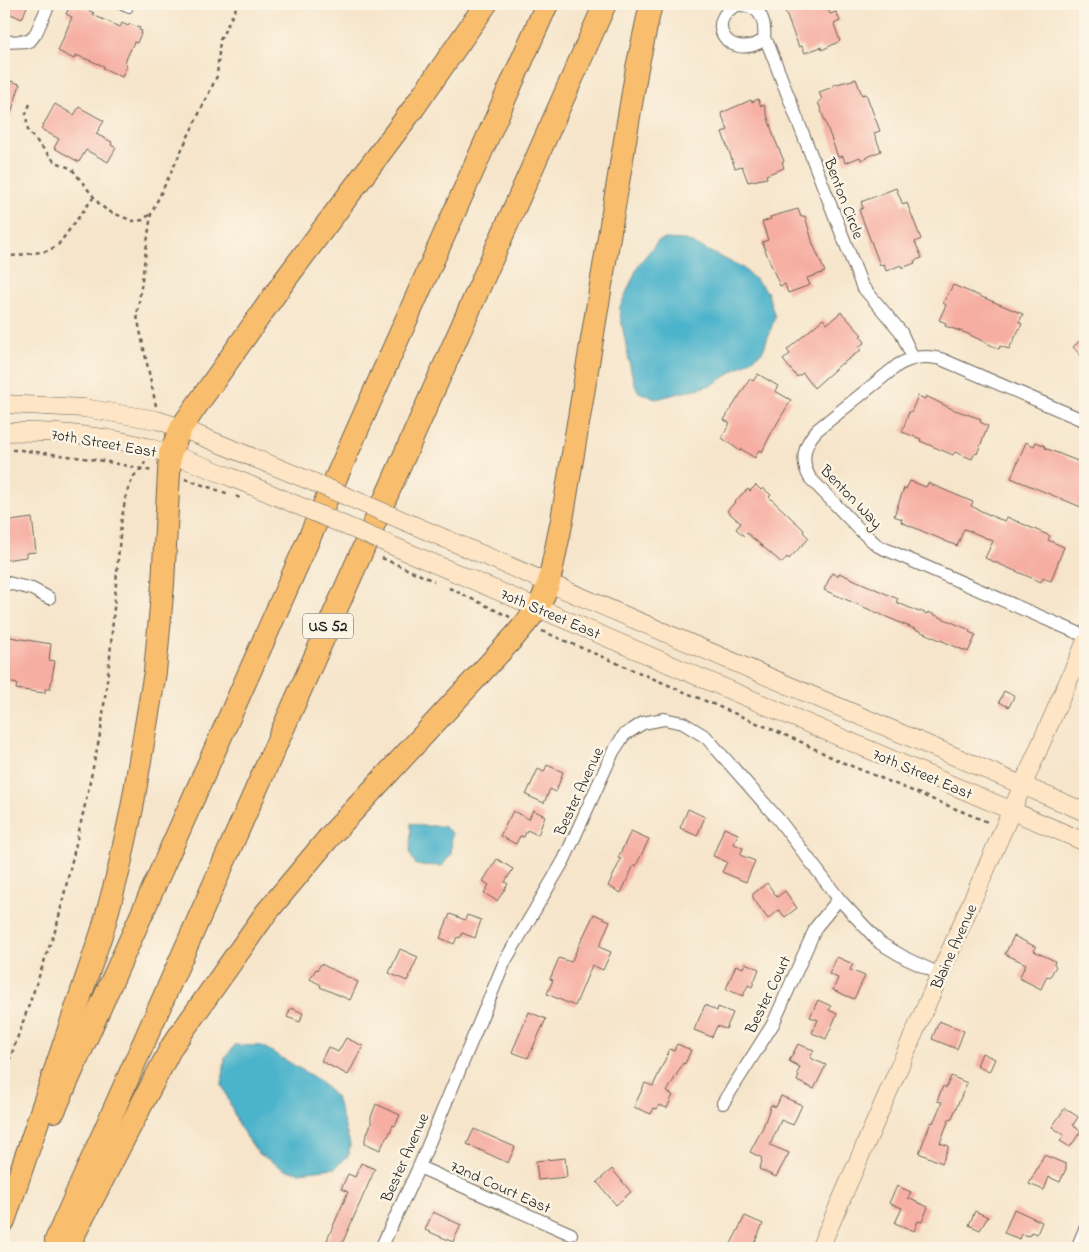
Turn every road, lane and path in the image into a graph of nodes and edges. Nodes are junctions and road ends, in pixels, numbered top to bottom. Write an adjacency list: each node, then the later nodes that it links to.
1 (49, 4): 10 (street)
2 (117, 4): 8 (lane)
3 (238, 4): 13 (path)
4 (486, 4): 19 (highway)
5 (547, 4): 42 (highway)
6 (605, 4): 45 (highway, US 52)
7 (651, 4): 26 (highway)
8 (129, 9)
9 (764, 40): 15 (street, Benton Circle)
10 (4, 42)
11 (30, 104): 12 (path)
12 (92, 198): 13 (path); 14 (path)
13 (151, 214): 17 (path)
14 (4, 256)
15 (913, 358): 18 (street); 30 (street, Benton Way)
16 (4, 404): 17 (main road, 70th Street East)
17 (157, 420): 19 (main road, 70th Street East)
18 (1085, 421)
19 (182, 428): 22 (highway); 26 (main road, 70th Street East, bridge)
20 (4, 432): 22 (main road, 70th Street East)
21 (4, 450): 23 (path)
22 (164, 459): 23 (path); 23 (path); 24 (path); 29 (main road, 70th Street East, bridge); 42 (highway)
23 (142, 468): 39 (path)
24 (236, 496)
25 (4, 582): 28 (street)
26 (549, 582): 29 (highway); 32 (main road, 70th Street East)
27 (442, 584): 29 (path)
28 (49, 598)
29 (532, 616): 33 (main road, 70th Street East); 35 (path); 46 (highway)
30 (1085, 636)
31 (1085, 643): 32 (main road, Blaine Avenue)
32 (1023, 785): 33 (main road, Blaine Avenue); 34 (main road, 70th Street East)
33 (1012, 811): 35 (main road, Blaine Avenue); 36 (main road, 70th Street East)
34 (1085, 812)
35 (1005, 827): 38 (main road, Blaine Avenue)
36 (1085, 842)
37 (839, 899): 38 (street, Bester Avenue); 40 (street, Bester Court); 41 (street, Bester Avenue)
38 (940, 974): 48 (main road, Blaine Avenue)
39 (4, 1076)
40 (723, 1103)
41 (419, 1167): 44 (street, 72nd Court East); 47 (street, Bester Avenue)
42 (4, 1223)
43 (1085, 1229): 49 (street)
44 (571, 1234)
45 (52, 1248)
46 (67, 1248)
47 (381, 1248)
48 (820, 1248)
49 (1076, 1248)

